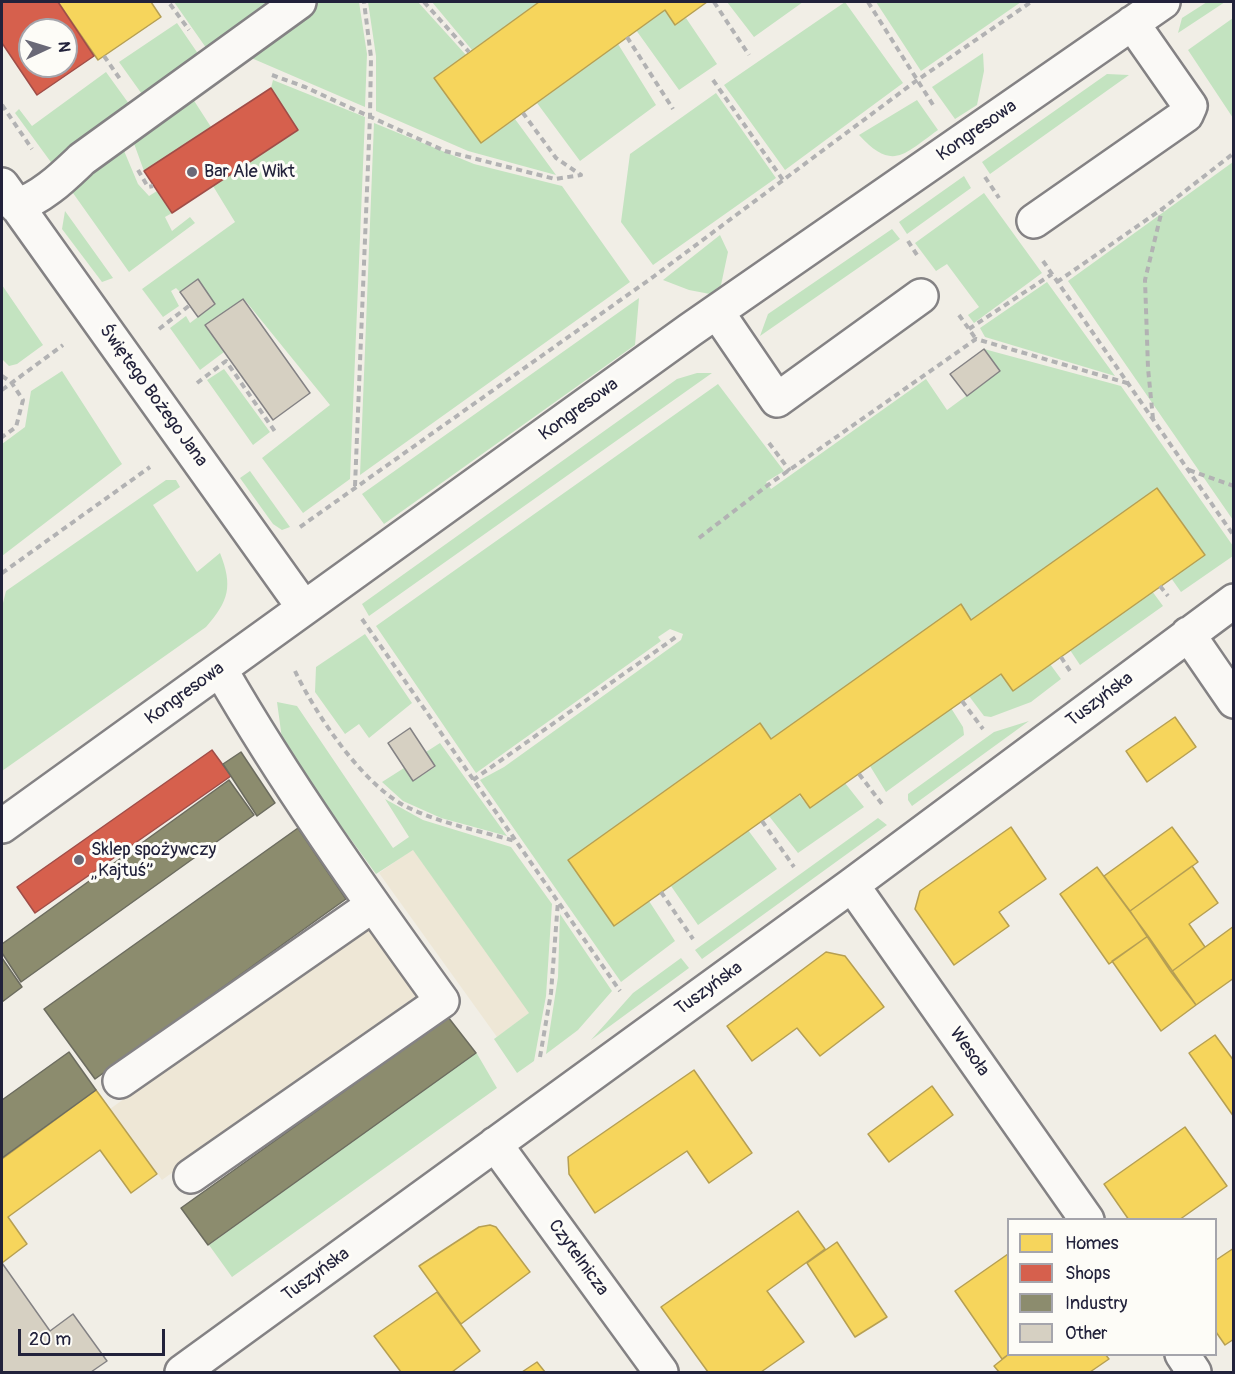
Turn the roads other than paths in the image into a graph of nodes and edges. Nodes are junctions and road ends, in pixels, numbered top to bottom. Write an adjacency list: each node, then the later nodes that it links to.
1 (299, 2): 4 (street)
2 (1163, 2): 3 (street, Kongresowa)
3 (1132, 23): 5 (street); 7 (street, Kongresowa)
4 (9, 195): 9 (street, Świętego Bożego Jana)
5 (1034, 221)
6 (921, 296): 7 (street)
7 (717, 312): 9 (street, Kongresowa)
8 (1233, 601): 10 (street, Tuszyńska)
9 (304, 608): 11 (street, Kongresowa)
10 (1188, 634): 12 (street); 14 (street, Tuszyńska)
11 (220, 669): 13 (street, Kongresowa); 15 (street)
12 (1233, 701)
13 (2, 826)
14 (852, 885): 17 (street, Tuszyńska); 19 (street, Wesoła)
15 (373, 905): 16 (street); 18 (street)
16 (120, 1081)
17 (495, 1144): 21 (street, Tuszyńska); 22 (street, Czytelnicza)
18 (191, 1176)
19 (1086, 1218)
20 (1183, 1356): 23 (street)
21 (182, 1372)
22 (661, 1372)
23 (1194, 1372)

